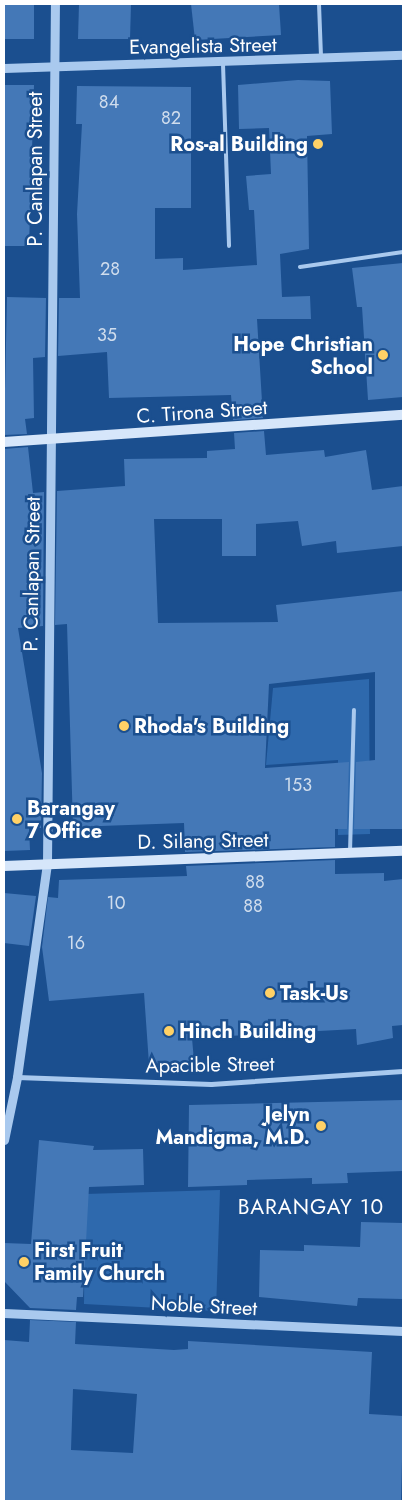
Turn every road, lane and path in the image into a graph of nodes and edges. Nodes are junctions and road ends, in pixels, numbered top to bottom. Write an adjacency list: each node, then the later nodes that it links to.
1 (55, 4): 6 (street, P. Canlapan Street)
2 (319, 4): 4 (lane)
3 (403, 55): 4 (street, Evangelista Street)
4 (321, 61): 5 (street, Evangelista Street)
5 (223, 64): 6 (street, Evangelista Street); 8 (lane)
6 (54, 67): 7 (street, Evangelista Street); 12 (street, P. Canlapan Street)
7 (4, 68)
8 (229, 246)
9 (403, 252): 10 (lane)
10 (300, 267)
11 (403, 415): 12 (main road, C. Tirona Street)
12 (51, 440): 13 (main road, C. Tirona Street); 17 (street, P. Canlapan Street)
13 (4, 442)
14 (354, 710): 16 (lane)
15 (403, 851): 16 (main road, D. Silang Street)
16 (350, 855): 17 (main road, D. Silang Street)
17 (47, 863): 18 (main road, D. Silang Street); 20 (street, P. Canlapan Street)
18 (4, 866)
19 (403, 1071): 20 (street, Apacible Street)
20 (18, 1077): 21 (street, P. Canlapan Street)
21 (4, 1140)
22 (4, 1313): 23 (street, Noble Street)
23 (403, 1331)

